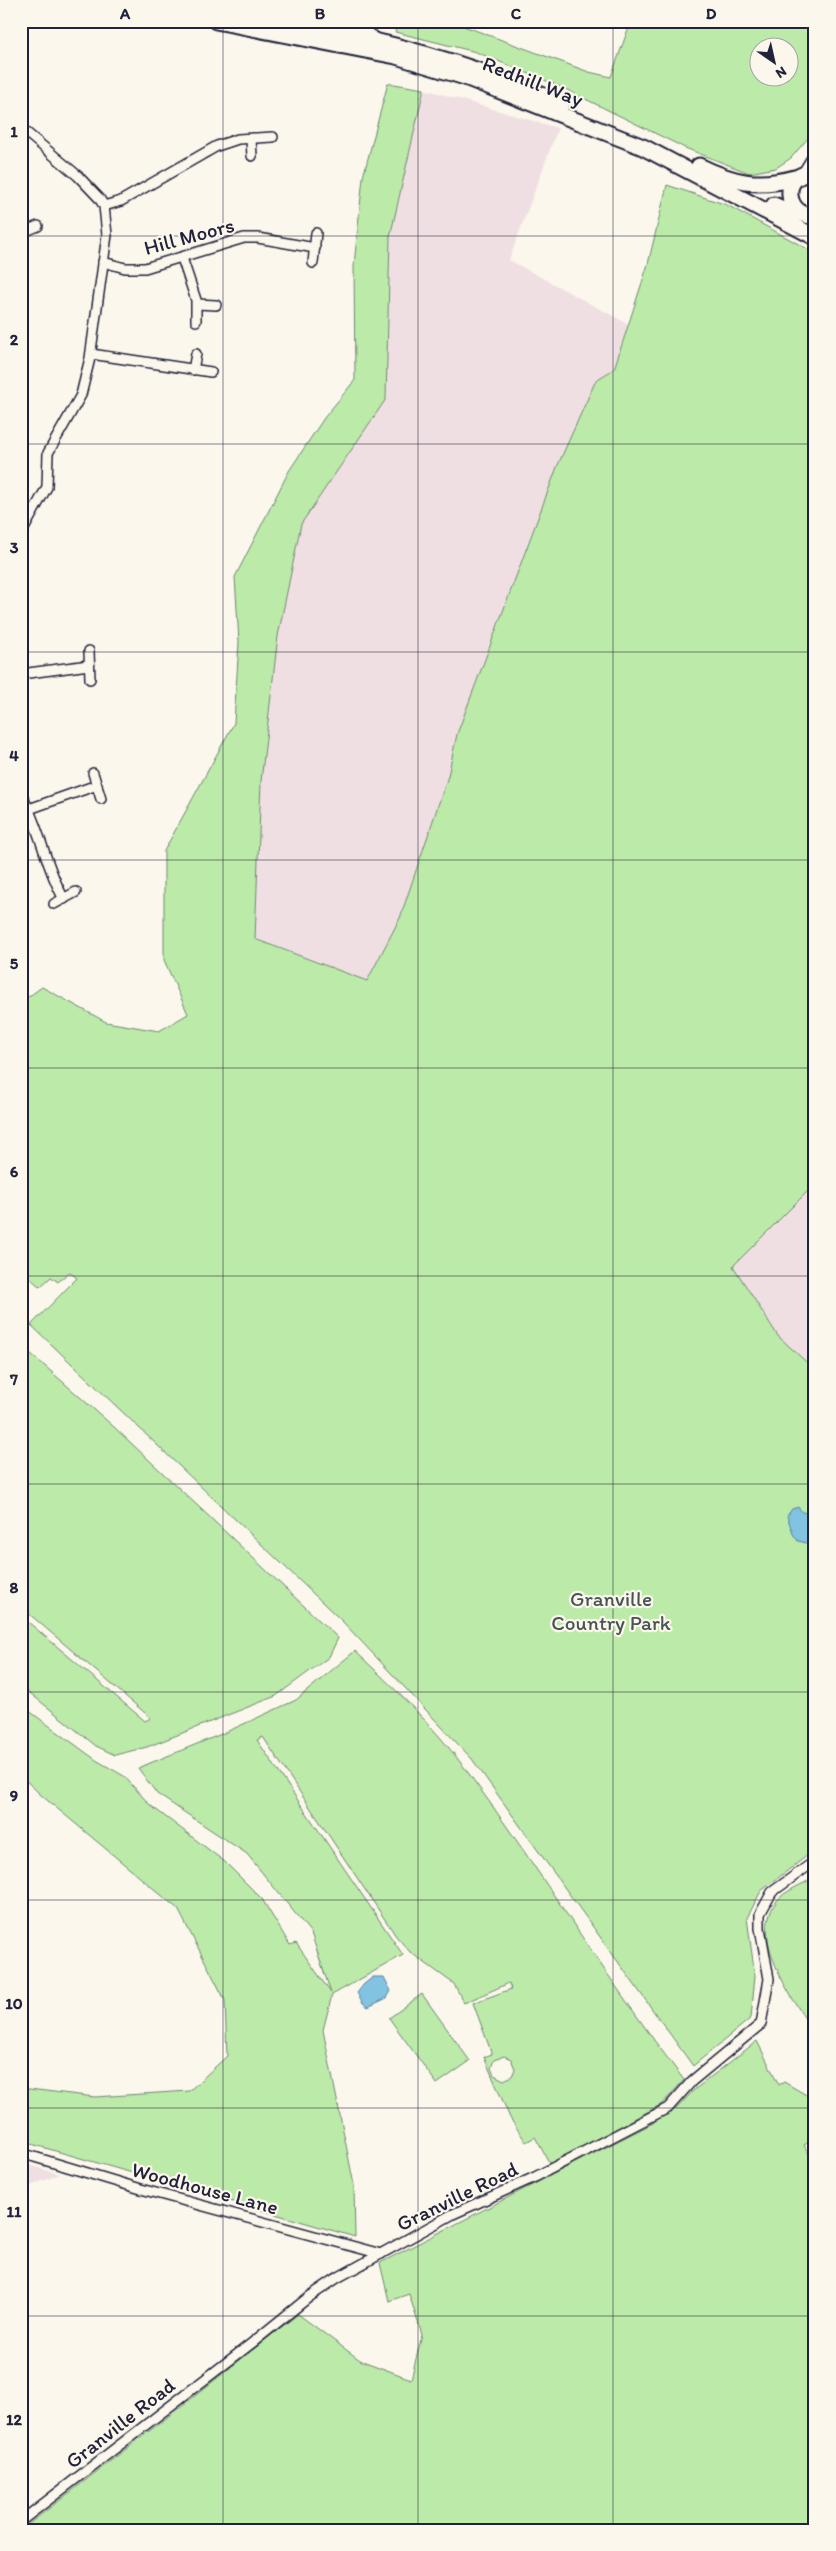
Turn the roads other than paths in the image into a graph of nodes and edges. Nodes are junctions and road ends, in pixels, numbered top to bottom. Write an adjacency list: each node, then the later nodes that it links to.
1 (216, 21): 13 (main road, Redhill Way)
2 (268, 21): 5 (main road, Redhill Way)
3 (353, 21): 5 (street)
4 (364, 21): 6 (street)
5 (338, 32): 6 (main road, Redhill Way)
6 (374, 40): 12 (main road, Redhill Way)
7 (21, 128): 14 (street)
8 (273, 137): 9 (street)
9 (251, 139): 11 (street); 14 (street)
10 (815, 153): 12 (street)
11 (252, 156)
12 (804, 175): 15 (main road)
13 (726, 191): 15 (main road); 19 (main road, Redhill Way)
14 (104, 206): 22 (street)
15 (808, 214)
16 (38, 226): 17 (street)
17 (21, 233)
18 (316, 234): 20 (street)
19 (815, 236)
20 (315, 248): 21 (street, Hill Moors); 23 (street)
21 (182, 258): 22 (street, Hill Moors); 24 (street)
22 (103, 262): 27 (street)
23 (313, 263)
24 (197, 304): 25 (street); 26 (street)
25 (216, 304)
26 (196, 321)
27 (91, 354): 29 (street); 31 (street)
28 (196, 354): 29 (street)
29 (193, 370): 30 (street)
30 (211, 372)
31 (21, 534)
32 (89, 651): 33 (street)
33 (89, 665): 34 (street); 35 (street)
34 (21, 674)
35 (90, 679)
36 (93, 773): 37 (street)
37 (97, 785): 39 (street); 40 (street)
38 (21, 794): 40 (street)
39 (101, 798)
40 (29, 809): 42 (street)
41 (76, 892): 42 (street)
42 (64, 899): 43 (street)
43 (54, 904)
44 (815, 1861): 46 (street, Granville Road)
45 (21, 2154): 46 (street, Woodhouse Lane)
46 (381, 2254): 47 (street, Granville Road)
47 (21, 2521)

